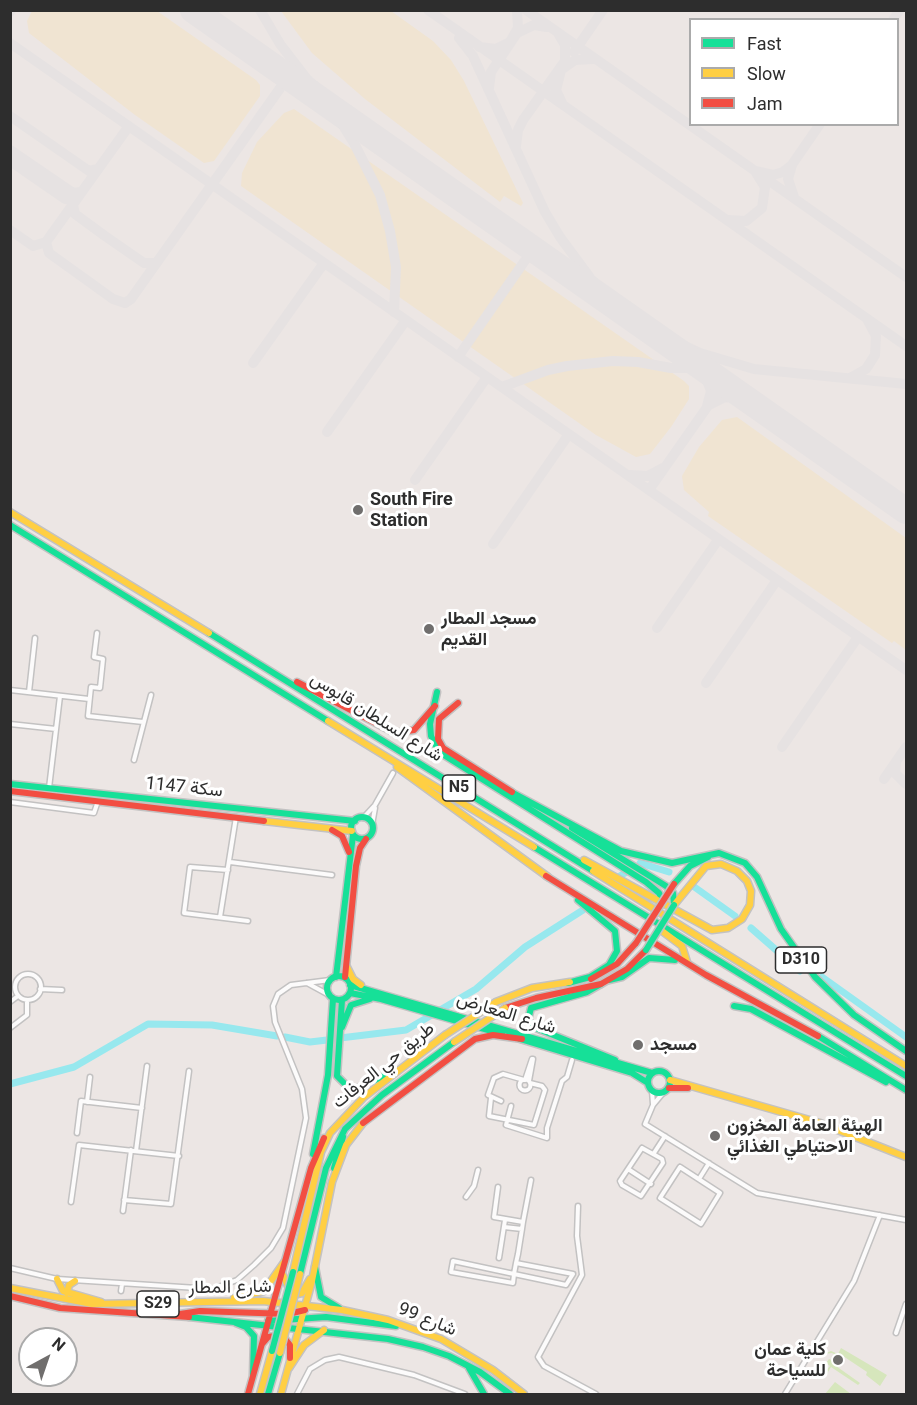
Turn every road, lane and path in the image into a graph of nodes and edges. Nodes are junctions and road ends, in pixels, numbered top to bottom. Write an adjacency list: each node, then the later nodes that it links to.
1 (10, 512): 5 (main road, شارع السلطان قابوس / N5)
2 (10, 525): 17 (main road, شارع السلطان قابوس / N5)
3 (97, 633): 11 (street)
4 (35, 638): 8 (street)
5 (276, 673): 13 (main road); 33 (main road, شارع السلطان قابوس / N5)
6 (10, 690): 8 (street)
7 (436, 692): 13 (main road)
8 (29, 693): 10 (street)
9 (151, 695): 14 (street)
10 (60, 696): 11 (street); 16 (street)
11 (89, 699): 14 (street)
12 (458, 703): 26 (main road)
13 (435, 706): 26 (main road)
14 (143, 722): 18 (street)
15 (10, 724): 16 (street)
16 (56, 729): 21 (street)
17 (356, 737): 40 (main road); 44 (main road, شارع السلطان قابوس / N5)
18 (134, 760)
19 (393, 773): 25 (street)
20 (10, 784): 21 (main road, سكة 1147)
21 (49, 789): 29 (main road, سكة 1147)
22 (10, 791): 23 (main road, سكة 1147)
23 (98, 801): 24 (street); 27 (main road, سكة 1147)
24 (10, 802)
25 (375, 805): 28 (street); 30 (street)
26 (534, 807): 35 (main road); 41 (main road); 42 (main road)
27 (236, 817): 31 (main road, سكة 1147); 37 (street)
28 (363, 818): 29 (main road); 30 (main road)
29 (354, 821): 32 (main road)
30 (372, 825): 34 (main road)
31 (328, 828): 32 (main road, سكة 1147); 36 (main road)
32 (353, 833): 34 (main road); 36 (main road)
33 (536, 835): 43 (main road, طريق حي العرفات); 80 (main road, شارع السلطان قابوس / N5)
34 (366, 839): 49 (main road)
35 (701, 857): 41 (main road, طريق حي العرفات); 76 (main road, D310)
36 (350, 858): 52 (main road)
37 (230, 862): 38 (street); 39 (street)
38 (228, 870): 45 (street); 45 (street)
39 (332, 875)
40 (546, 876): 47 (main road); 56 (main road)
41 (672, 886): 42 (main road, طريق حي العرفات, bridge); 43 (main road, bridge)
42 (663, 901): 47 (main road, طريق حي العرفات, bridge)
43 (674, 905): 48 (main road, طريق حي العرفات, bridge)
44 (639, 912): 50 (main road); 84 (main road, شارع السلطان قابوس / N5)
45 (220, 917): 46 (street)
46 (248, 921)
47 (641, 935): 48 (main road, bridge); 56 (main road, طريق حي العرفات, bridge)
48 (652, 942): 51 (main road); 54 (main road, طريق حي العرفات, bridge)
49 (345, 961): 53 (main road); 61 (main road)
50 (687, 962)
51 (706, 975): 54 (main road); 91 (main road)
52 (333, 978): 53 (main road); 55 (street); 65 (main road)
53 (345, 978): 58 (main road)
54 (609, 980): 57 (main road, طريق حي العرفات)
55 (307, 982): 65 (street); 137 (street)
56 (568, 983): 81 (main road, طريق حي العرفات, bridge)
57 (601, 984): 78 (main road); 100 (main road, طريق حي العرفات, bridge)
58 (350, 985): 61 (main road, شارع المعارض); 63 (main road)
59 (13, 986): 60 (street); 64 (street)
60 (40, 989): 62 (street); 67 (street)
61 (371, 989): 71 (main road, شارع المعارض)
62 (62, 990)
63 (350, 993): 66 (main road, شارع المعارض); 68 (main road)
64 (18, 996): 67 (street); 69 (street)
65 (331, 997): 68 (main road); 108 (main road)
66 (381, 999): 71 (main road, شارع المعارض); 75 (main road)
67 (27, 1000): 73 (street)
68 (342, 1000): 75 (main road)
69 (10, 1002)
70 (734, 1005): 91 (main road)
71 (424, 1007): 72 (main road, شارع المعارض)
72 (451, 1016): 74 (main road, شارع المعارض); 78 (main road, شارع المعارض)
73 (10, 1028)
74 (522, 1039): 87 (main road, شارع المعارض); 113 (main road)
75 (337, 1043): 81 (main road)
76 (906, 1052)
77 (572, 1060): 98 (street)
78 (625, 1065): 83 (main road, شارع المعارض)
79 (147, 1066): 97 (street)
80 (906, 1066)
81 (401, 1067): 99 (main road, طريق حي العرفات)
82 (189, 1071): 105 (street)
83 (652, 1074): 86 (main road); 87 (main road)
84 (906, 1076)
85 (90, 1077): 94 (street)
86 (670, 1080): 88 (main road); 90 (main road)
87 (648, 1083): 89 (main road)
88 (693, 1087): 90 (main road); 106 (main road)
89 (652, 1091): 90 (main road); 95 (street)
90 (666, 1091): 95 (street)
91 (906, 1091)
92 (491, 1098): 93 (street); 98 (street); 98 (street)
93 (501, 1101)
94 (87, 1102): 97 (street); 101 (street)
95 (653, 1105): 102 (street)
96 (511, 1106): 98 (street)
97 (142, 1108): 103 (street)
98 (507, 1121)
99 (335, 1126): 108 (main road); 133 (main road, طريق حي العرفات)
100 (345, 1129): 113 (main road); 133 (main road, طريق حي العرفات)
101 (77, 1133)
102 (665, 1136): 104 (street); 107 (street)
103 (134, 1151): 105 (street); 117 (street); 118 (street)
104 (654, 1154): 109 (street); 114 (street)
105 (179, 1156): 117 (street)
106 (906, 1157)
107 (710, 1163): 111 (street); 121 (street)
108 (311, 1168): 128 (main road)
109 (628, 1169): 114 (street); 114 (street)
110 (478, 1170): 116 (street)
111 (699, 1179): 111 (street)
112 (531, 1180): 124 (street)
113 (332, 1182): 130 (main road)
114 (651, 1184)
115 (498, 1188): 122 (street)
116 (466, 1197)
117 (124, 1200): 120 (street)
118 (70, 1202)
119 (578, 1206): 169 (street)
120 (123, 1211)
121 (880, 1215): 123 (street); 170 (street)
122 (505, 1220): 124 (street); 125 (street)
123 (906, 1220)
124 (523, 1222): 126 (street)
125 (504, 1227): 126 (street); 127 (street)
126 (522, 1228): 129 (street)
127 (499, 1258)
128 (285, 1261): 132 (main road); 142 (main road)
129 (516, 1263): 134 (street); 134 (street)
130 (315, 1267): 132 (main road); 146 (main road); 147 (main road)
131 (10, 1268): 135 (street)
132 (282, 1272): 143 (main road)
133 (296, 1273): 162 (main road, طريق حي العرفات, bridge); 163 (main road, طريق حي العرفات, bridge)
134 (514, 1274): 134 (street)
135 (57, 1279): 136 (street); 140 (main road)
136 (75, 1281): 137 (street); 140 (main road)
137 (122, 1284): 139 (street)
138 (10, 1288): 145 (main road, شارع المطار / S29)
139 (121, 1291)
140 (67, 1293): 145 (main road)
141 (10, 1296): 148 (main road, شارع المطار / S29)
142 (218, 1301): 143 (main road, شارع المطار / S29); 145 (main road, شارع المطار / S29)
143 (273, 1301): 146 (main road, شارع المطار / S29); 151 (main road)
144 (906, 1304): 155 (street)
145 (112, 1305)
146 (306, 1308): 147 (main road, 99 شارع / S29); 149 (main road); 151 (main road)
147 (342, 1310): 152 (main road, 99 شارع / S29)
148 (168, 1316): 150 (main road, شارع المطار / S29); 151 (main road)
149 (303, 1318): 151 (main road); 152 (main road); 153 (main road)
150 (230, 1320): 151 (main road, شارع المطار / S29); 159 (main road)
151 (268, 1320): 153 (main road, شارع المطار / S29); 156 (main road)
152 (411, 1327): 168 (main road, 99 شارع / S29)
153 (301, 1328): 154 (main road, 99 شارع / S29); 158 (main road)
154 (324, 1330): 157 (main road, 99 شارع / S29); 158 (main road)
155 (896, 1332)
156 (260, 1347): 158 (main road); 159 (main road)
157 (464, 1363): 160 (main road); 167 (main road, 99 شارع / S29)
158 (289, 1368): 164 (main road)
159 (253, 1374): 161 (main road)
160 (484, 1394)
161 (248, 1395)
162 (260, 1395)
163 (268, 1395)
164 (281, 1395)
165 (297, 1395): 166 (street)
166 (465, 1395)
167 (510, 1395)
168 (524, 1395)
169 (596, 1395)
170 (785, 1395)

